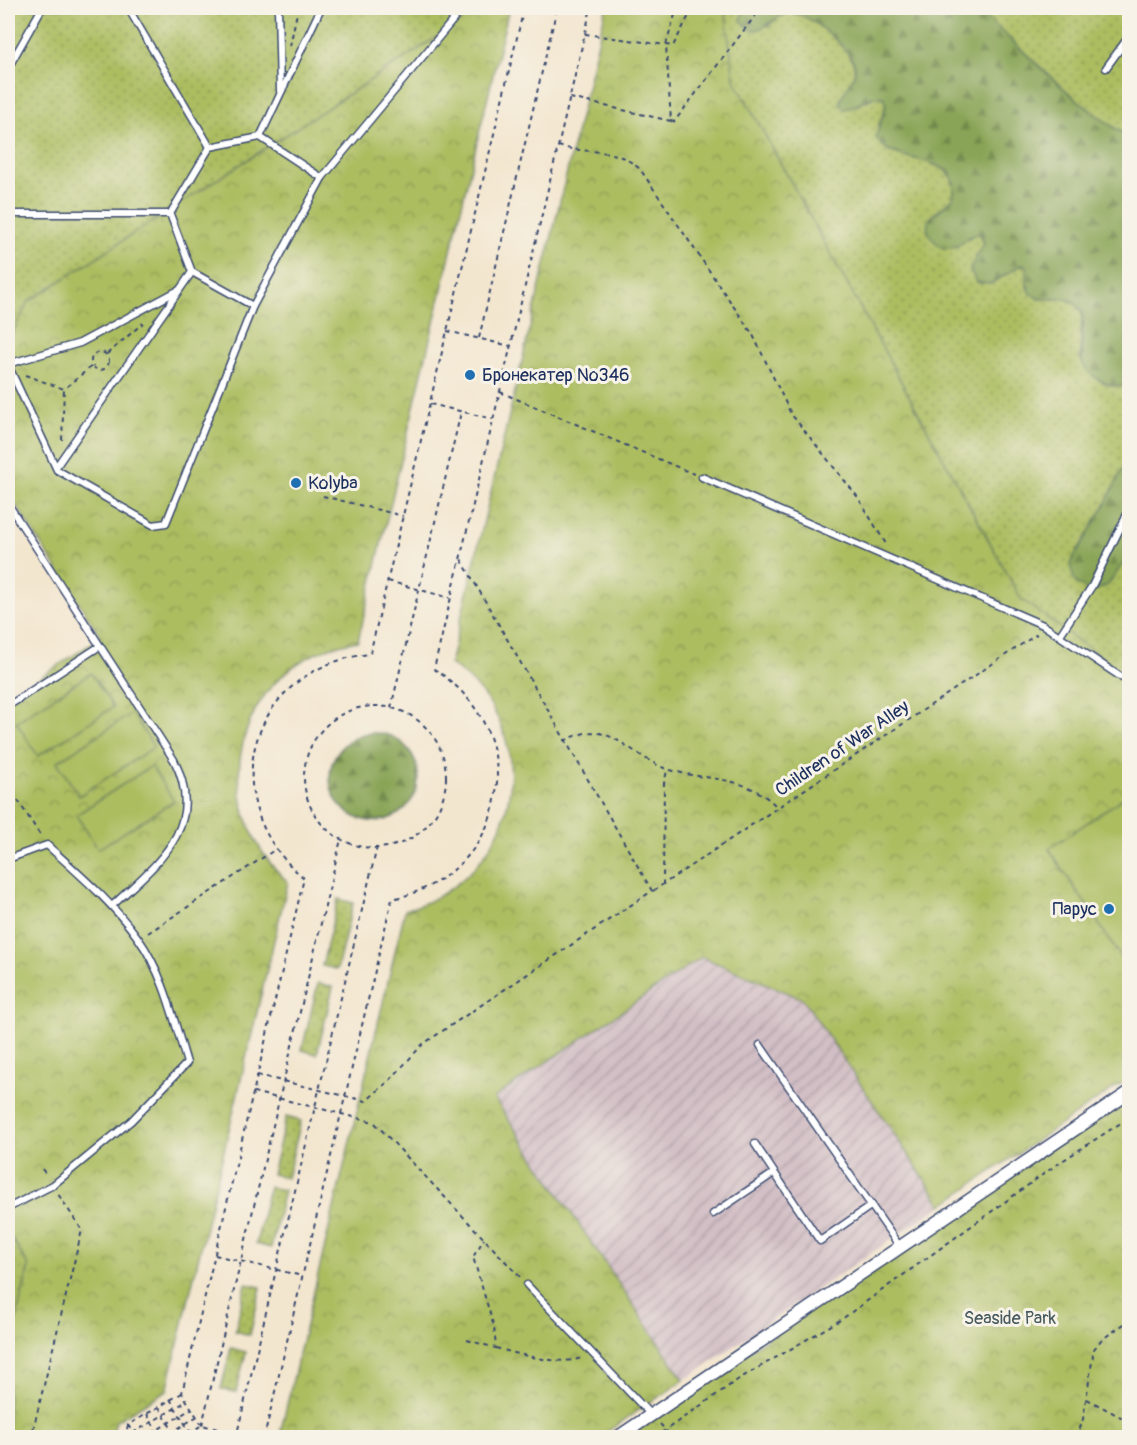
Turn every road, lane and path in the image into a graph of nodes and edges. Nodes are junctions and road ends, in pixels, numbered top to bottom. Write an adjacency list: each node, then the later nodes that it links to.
1 (42, 8): 17 (lane)
2 (128, 8): 24 (lane)
3 (278, 8): 19 (lane)
4 (298, 8): 16 (path)
5 (321, 8): 19 (lane)
6 (463, 8): 25 (lane)
7 (524, 8): 32 (path)
8 (557, 8): 33 (path)
9 (591, 8): 13 (path)
10 (677, 8): 15 (path)
11 (693, 8): 15 (path)
12 (761, 8): 21 (path)
13 (584, 34): 15 (path); 20 (path)
14 (1130, 35): 18 (lane)
15 (666, 45): 21 (path)
16 (289, 52)
17 (8, 68)
18 (1106, 68)
19 (280, 94): 22 (lane)
20 (569, 98): 21 (path); 23 (path)
21 (670, 122)
22 (260, 137): 24 (lane); 25 (lane)
23 (558, 146): 34 (path); 51 (path)
24 (210, 147): 27 (lane)
25 (322, 178): 30 (lane)
26 (8, 214): 27 (lane)
27 (170, 214): 28 (lane)
28 (192, 272): 29 (lane); 30 (lane)
29 (178, 291): 36 (lane); 43 (lane)
30 (253, 306): 44 (lane)
31 (151, 316): 35 (path)
32 (447, 331): 33 (path); 40 (path)
33 (479, 338): 34 (path)
34 (510, 346): 39 (path)
35 (107, 354): 37 (path); 37 (path)
36 (8, 366): 38 (path); 44 (lane)
37 (93, 366): 38 (path)
38 (64, 389): 43 (path)
39 (500, 391): 42 (path); 45 (path)
40 (430, 404): 41 (path); 49 (path)
41 (461, 412): 42 (path); 53 (path)
42 (493, 419): 50 (path)
43 (61, 461): 44 (lane)
44 (56, 467)
45 (702, 477): 51 (lane)
46 (323, 496): 49 (path)
47 (8, 504): 57 (lane)
48 (1130, 508): 56 (lane)
49 (403, 516): 52 (path)
50 (460, 557): 54 (path); 61 (path)
51 (894, 560): 55 (lane)
52 (388, 580): 53 (path); 68 (path)
53 (419, 589): 54 (path); 60 (path)
54 (450, 598): 80 (path)
55 (1047, 627): 56 (lane); 64 (path, Children of War Alley)
56 (1060, 635): 58 (lane)
57 (100, 646): 59 (lane); 72 (lane)
58 (1130, 683)
59 (8, 706)
60 (391, 708): 65 (path); 67 (path)
61 (564, 741): 62 (path); 71 (path)
62 (668, 770): 64 (path); 70 (path)
63 (8, 785): 66 (path)
64 (777, 807): 70 (path, Children of War Alley)
65 (341, 839): 67 (path); 76 (path)
66 (47, 845): 69 (lane); 72 (lane)
67 (377, 847): 77 (path)
68 (276, 849): 73 (path); 75 (path)
69 (8, 859)
70 (663, 885): 71 (path, Children of War Alley)
71 (652, 891): 80 (path, Children of War Alley)
72 (112, 906): 73 (lane)
73 (139, 939): 88 (lane)
74 (760, 1045): 89 (lane)
75 (257, 1075): 76 (path); 78 (path)
76 (283, 1081): 77 (path); 81 (path)
77 (319, 1090): 80 (path); 82 (path)
78 (253, 1092): 81 (path); 94 (path)
79 (1130, 1092): 93 (street)
80 (345, 1096): 83 (path)
81 (279, 1098): 82 (path); 95 (path)
82 (315, 1107): 83 (path); 96 (path)
83 (341, 1114): 92 (path); 97 (path)
84 (1130, 1117): 122 (path)
85 (755, 1144): 87 (lane)
86 (42, 1169): 88 (path)
87 (774, 1173): 89 (lane); 91 (lane)
88 (53, 1185): 90 (lane); 127 (path)
89 (872, 1205): 93 (lane)
90 (8, 1208)
91 (713, 1214)
92 (484, 1239): 98 (path); 101 (path)
93 (901, 1248): 112 (street)
94 (214, 1255): 95 (path); 103 (path)
95 (240, 1262): 96 (path); 120 (path)
96 (276, 1270): 97 (path); 126 (path)
97 (302, 1276): 134 (path)
98 (527, 1285): 102 (lane)
99 (1130, 1320): 104 (path)
100 (467, 1340): 101 (path)
101 (496, 1348): 102 (path)
102 (591, 1351): 112 (lane)
103 (182, 1392): 105 (path); 106 (path)
104 (1087, 1399): 116 (path); 138 (path)
105 (170, 1400): 107 (path); 108 (path)
106 (187, 1401): 108 (path); 109 (path)
107 (159, 1407): 110 (path); 111 (path)
108 (175, 1408): 111 (path); 113 (path)
109 (192, 1409): 113 (path); 114 (path)
110 (147, 1414): 115 (path); 119 (path)
111 (164, 1415): 115 (path); 117 (path)
112 (651, 1415): 122 (path); 135 (street)
113 (180, 1416): 117 (path); 118 (path)
114 (197, 1417): 118 (path); 120 (path)
115 (152, 1422): 121 (path); 125 (path)
116 (1130, 1422)
117 (168, 1423): 121 (path); 123 (path)
118 (185, 1424): 123 (path); 124 (path)
119 (128, 1425): 125 (path); 128 (path)
120 (202, 1425): 124 (path); 126 (path)
121 (157, 1430): 130 (path); 131 (path)
122 (666, 1430): 136 (path); 137 (path)
123 (173, 1431): 131 (path); 132 (path)
124 (190, 1432): 132 (path)
125 (133, 1433): 129 (path)
126 (237, 1436): 133 (path)
127 (31, 1437)
128 (125, 1437)
129 (136, 1437)
130 (144, 1437)
131 (162, 1437)
132 (179, 1437)
133 (253, 1437)
134 (264, 1437)
135 (616, 1437)
136 (654, 1437)
137 (673, 1437)
138 (1077, 1437)

